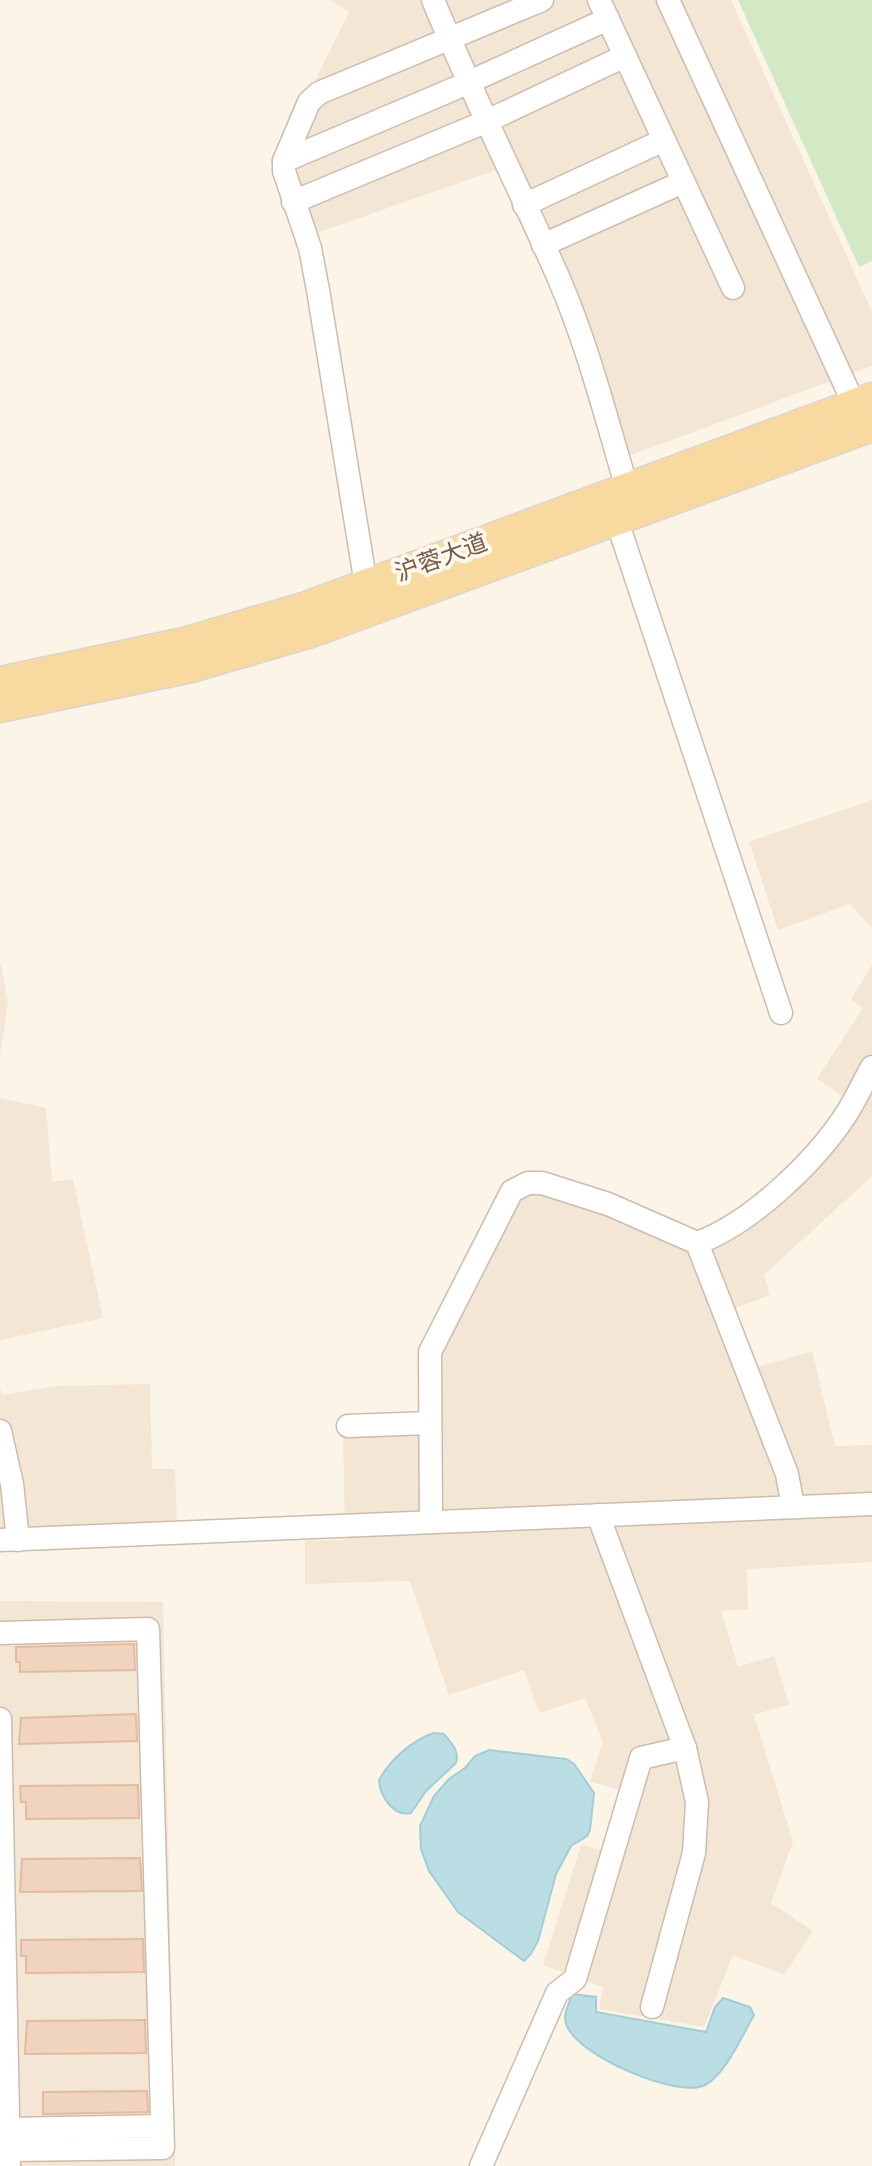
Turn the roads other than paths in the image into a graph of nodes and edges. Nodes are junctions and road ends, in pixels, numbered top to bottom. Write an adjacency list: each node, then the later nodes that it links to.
1 (433, 0): 5 (street)
2 (542, 0): 5 (street)
3 (668, 0): 16 (street)
4 (604, 9): 6 (street); 7 (street)
5 (449, 39): 7 (street); 10 (street)
6 (625, 56): 8 (street); 9 (street)
7 (468, 83): 8 (street); 10 (street)
8 (485, 122): 12 (street); 13 (street)
9 (664, 140): 11 (street); 13 (street)
10 (284, 161): 12 (street)
11 (683, 182): 14 (street); 15 (street)
12 (293, 202): 20 (street)
13 (524, 205): 14 (street)
14 (543, 245): 18 (street)
15 (733, 288)
16 (863, 400): 18 (main road, 沪蓉大道)
17 (872, 427): 19 (main road, 沪蓉大道)
18 (627, 488): 20 (main road, 沪蓉大道)
19 (617, 521): 22 (main road, 沪蓉大道); 23 (street)
20 (366, 585): 21 (main road, 沪蓉大道)
21 (0, 681)
22 (0, 708)
23 (781, 1013)
24 (872, 1067): 25 (street)
25 (697, 1243): 26 (street); 30 (street)
26 (429, 1423): 27 (street); 32 (street)
27 (348, 1426)
28 (0, 1431): 33 (street)
29 (872, 1504): 30 (street)
30 (793, 1507): 31 (street)
31 (598, 1515): 32 (street); 36 (street)
32 (431, 1522): 33 (street)
33 (9, 1540)
34 (0, 1633): 38 (street)
35 (0, 1719): 38 (street)
36 (685, 1748): 37 (street); 39 (street)
37 (652, 2007)
38 (8, 2148)
39 (481, 2166)

